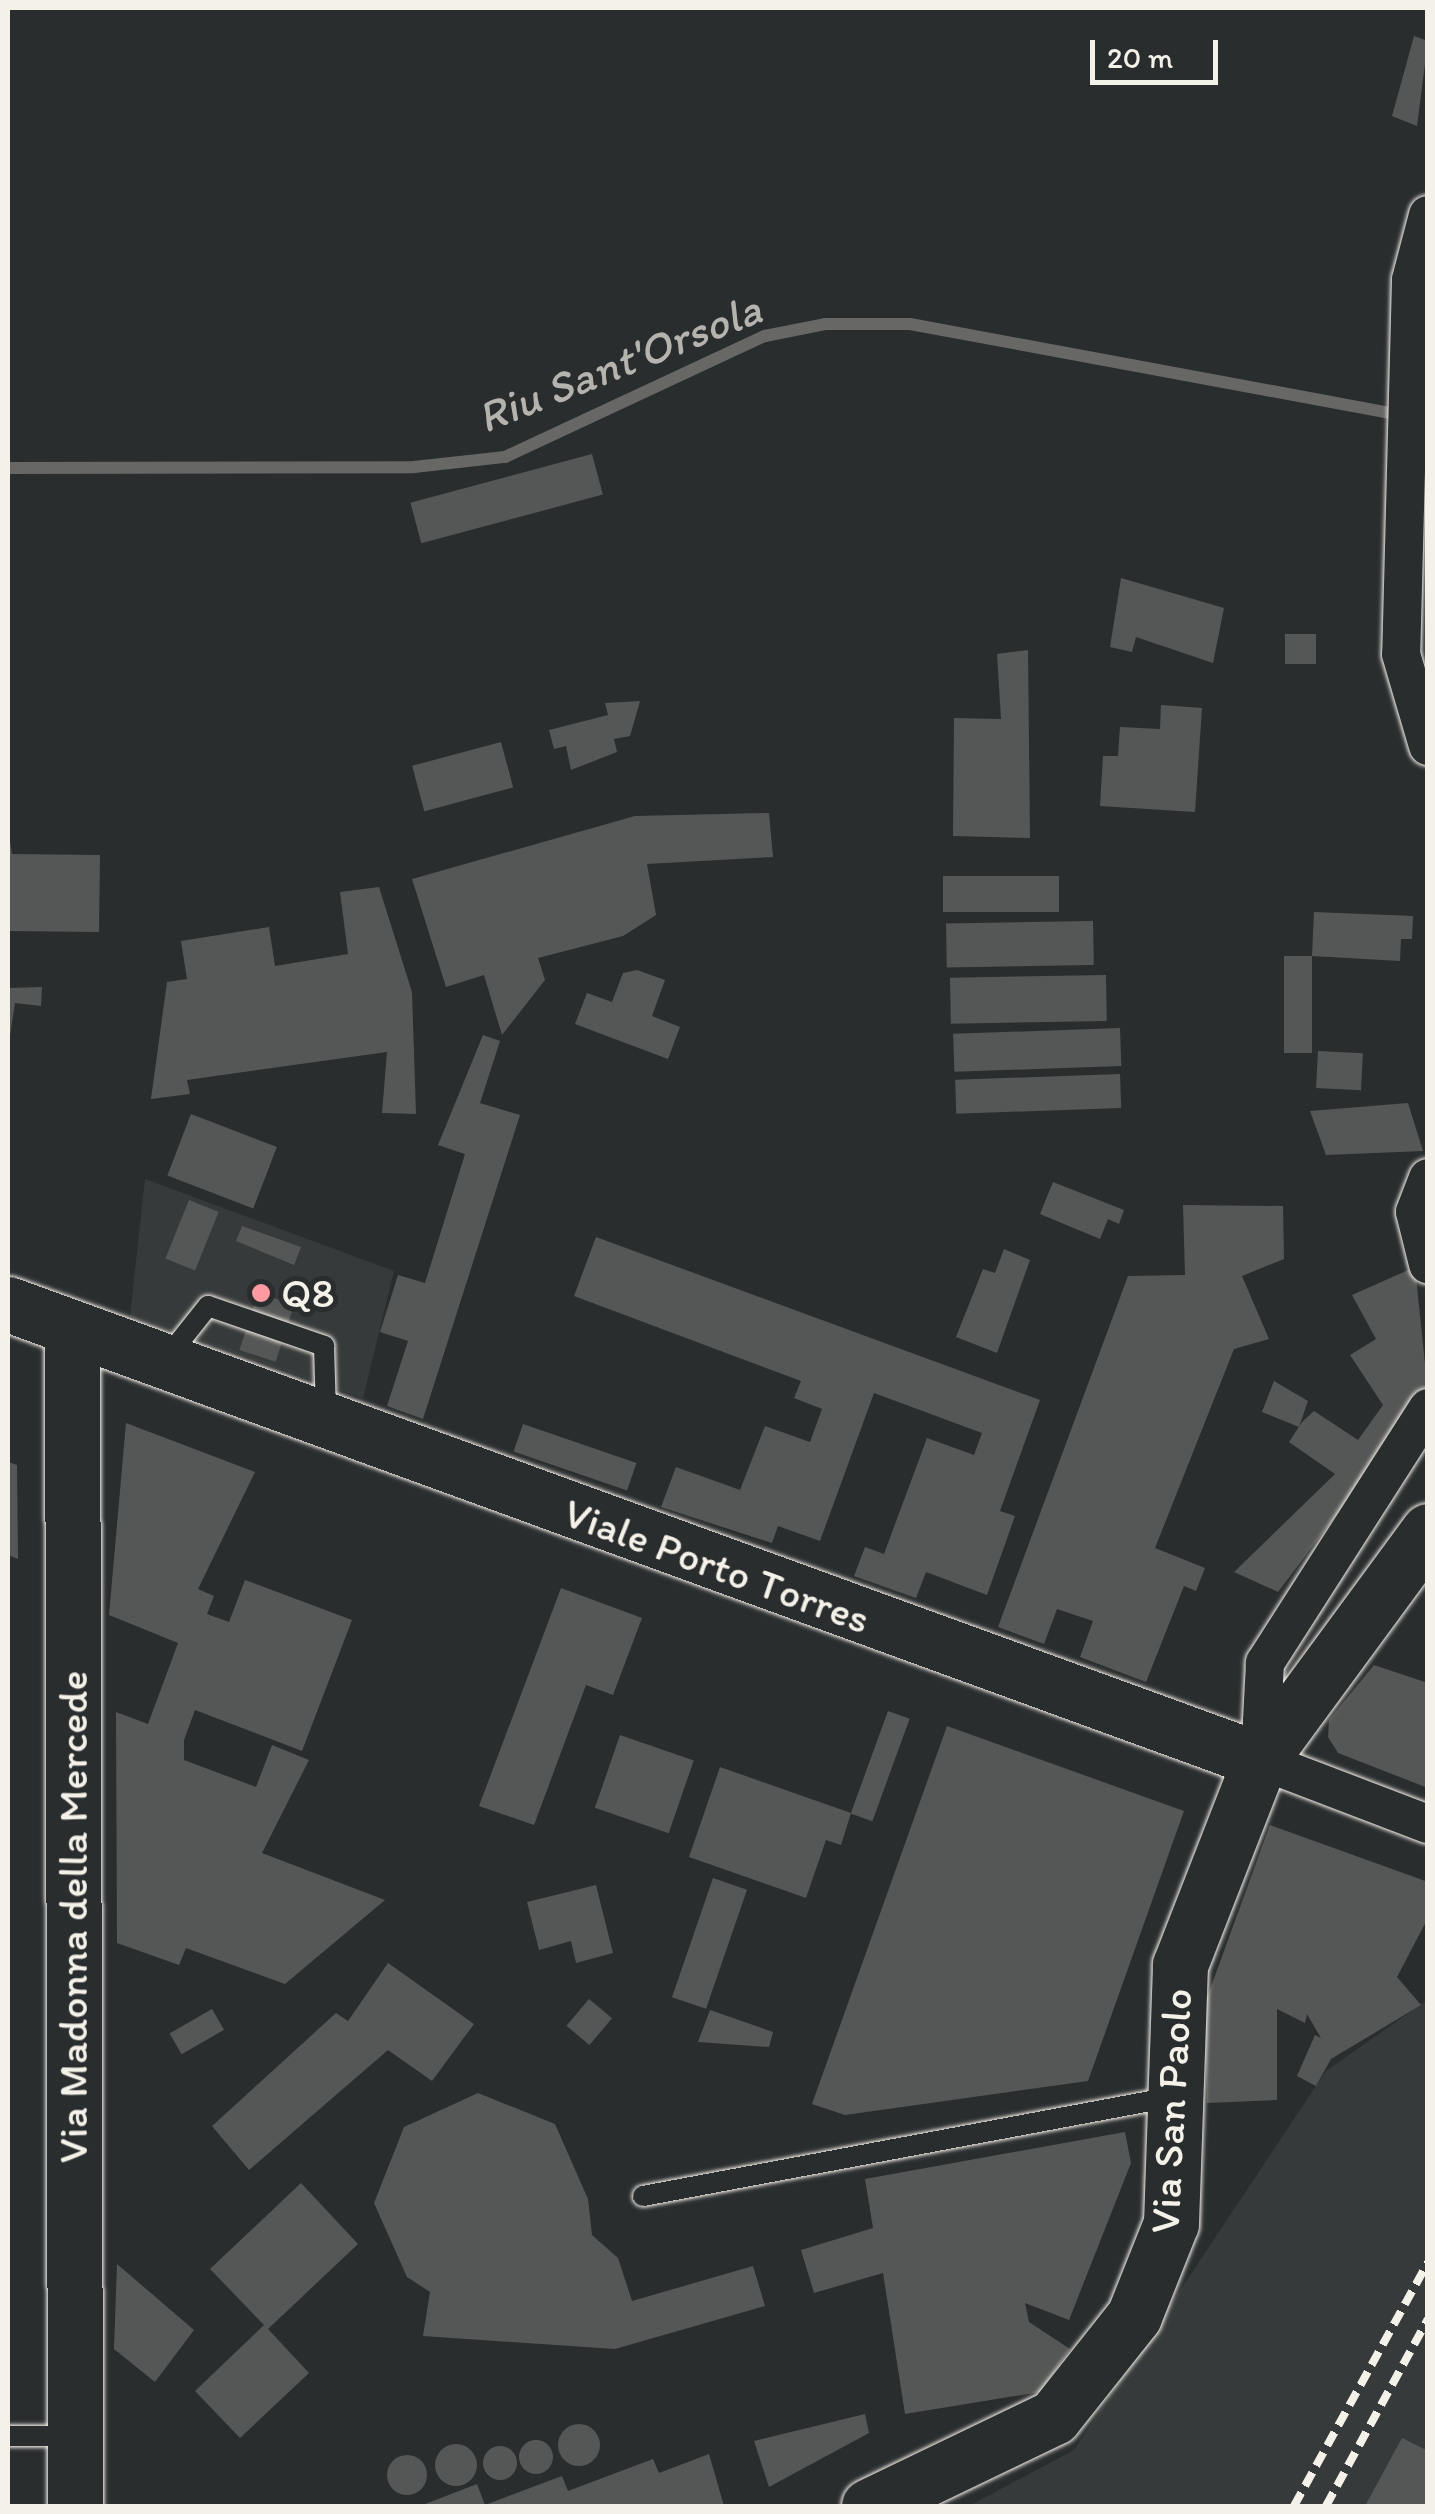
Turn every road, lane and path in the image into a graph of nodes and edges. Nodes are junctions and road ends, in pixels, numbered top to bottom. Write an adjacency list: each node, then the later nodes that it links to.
1 (1428, 215): 2 (street)
2 (1428, 746)
3 (1428, 1178): 4 (street)
4 (1428, 1264)
5 (8, 1304): 6 (main road, Viale Porto Torres)
6 (72, 1328): 9 (main road, Viale Porto Torres); 14 (main road, Via Madonna della Mercede)
7 (1428, 1408): 9 (street)
8 (1428, 1532): 9 (main road, Via San Paolo)
9 (1260, 1760): 10 (street, Viale Porto Torres); 11 (main road, Via San Paolo)
10 (1428, 1824)
11 (1174, 2097): 12 (lane); 16 (main road, Via San Paolo)
12 (643, 2196)
13 (8, 2436): 14 (lane)
14 (74, 2436): 15 (main road, Via Madonna della Mercede)
15 (75, 2506)
16 (870, 2506)

